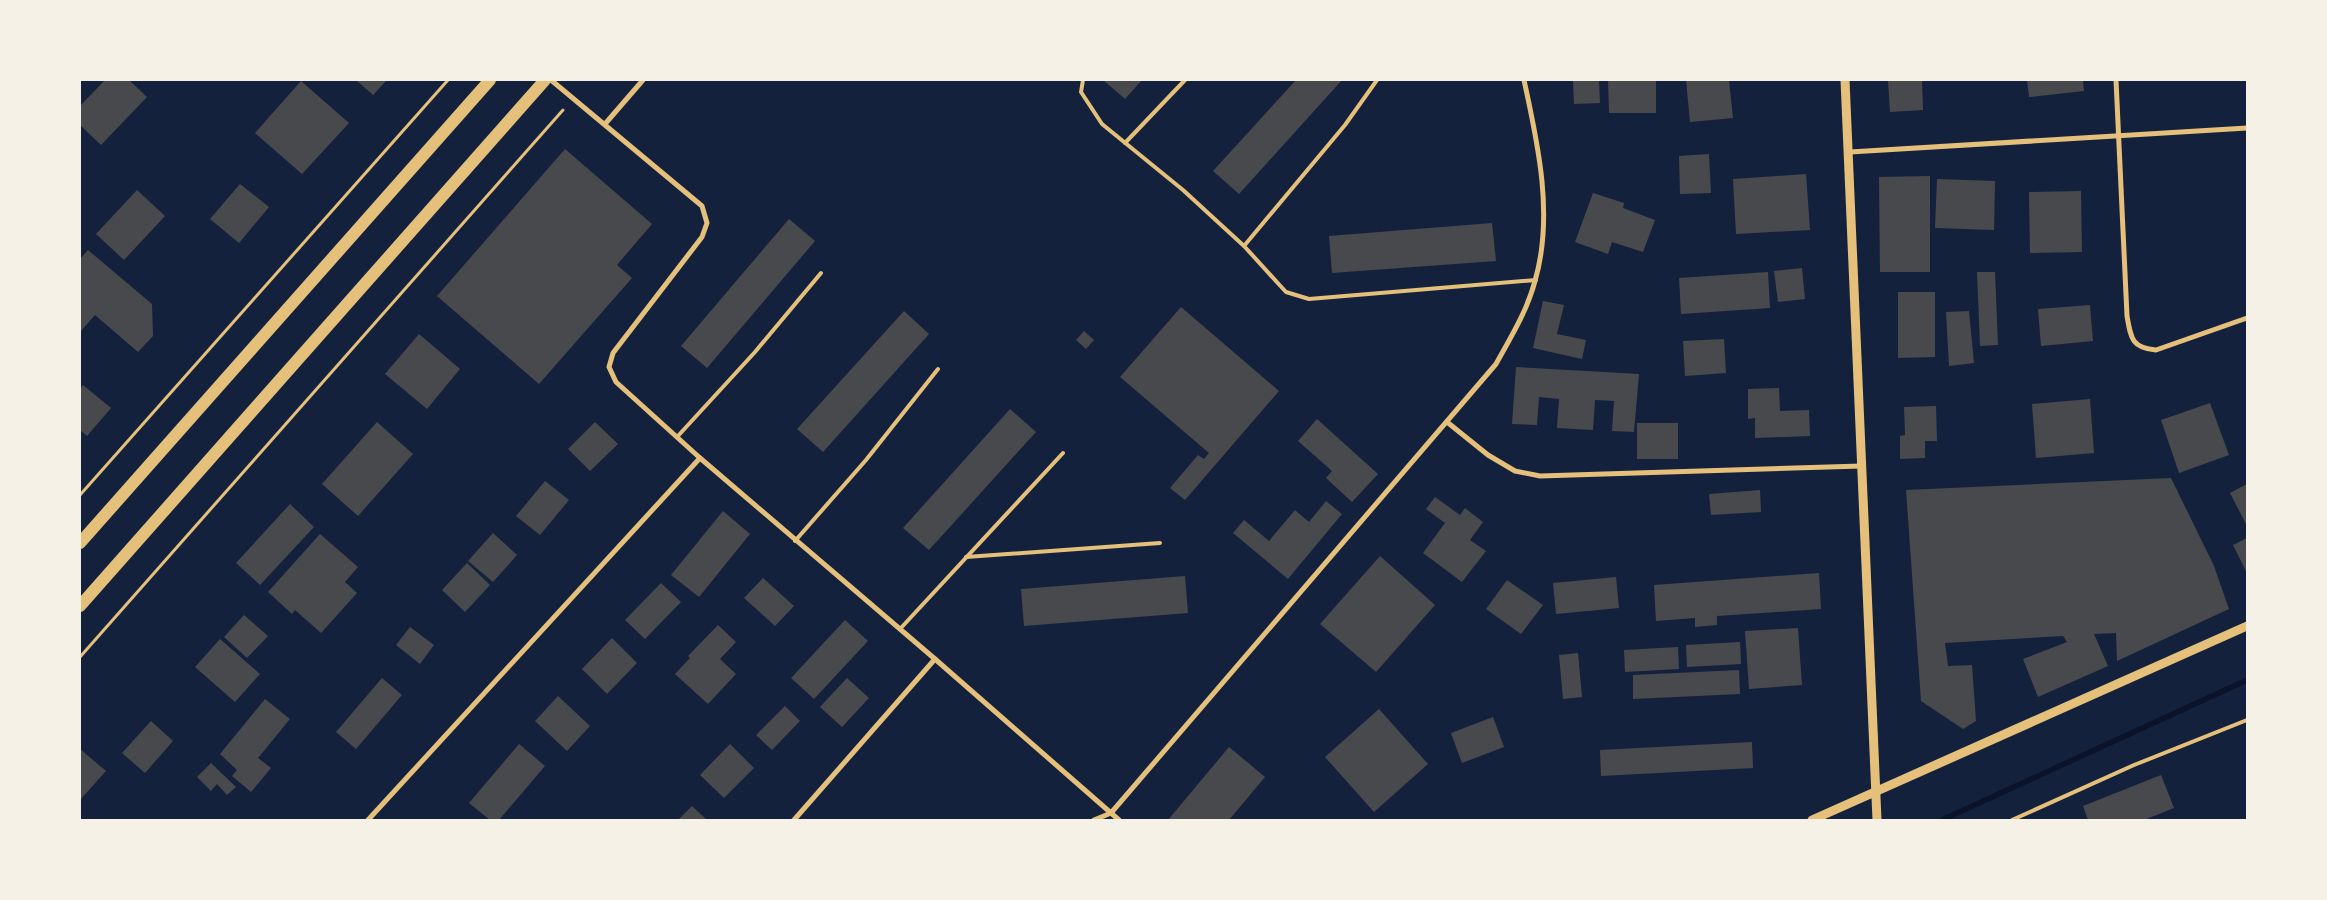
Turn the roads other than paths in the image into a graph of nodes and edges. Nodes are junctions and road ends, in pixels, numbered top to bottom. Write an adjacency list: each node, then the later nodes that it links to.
1 (490, 80): 27 (main road)
2 (545, 80): 30 (main road)
3 (552, 80): 11 (street)
4 (643, 80): 11 (street)
5 (1083, 80): 14 (lane)
6 (1185, 80): 14 (lane)
7 (1377, 80): 16 (lane)
8 (1524, 80): 18 (street)
9 (1845, 80): 15 (street)
10 (2116, 80): 13 (street)
11 (605, 124): 22 (street)
12 (2247, 128): 13 (street)
13 (2119, 137): 15 (street); 19 (street)
14 (1125, 143): 16 (lane)
15 (1850, 152): 25 (street)
16 (1244, 246): 18 (lane)
17 (821, 273): 22 (lane)
18 (1536, 280): 21 (street)
19 (2247, 318)
20 (938, 369): 26 (lane)
21 (1447, 422): 25 (street); 36 (street)
22 (677, 437): 24 (street)
23 (1063, 454): 29 (lane)
24 (700, 458): 26 (street); 37 (street)
25 (1861, 466): 35 (street)
26 (795, 540): 32 (street)
27 (80, 543)
28 (1160, 543): 29 (lane)
29 (966, 557): 32 (lane)
30 (80, 606)
31 (2247, 626): 35 (street)
32 (900, 628): 33 (street)
33 (935, 659): 36 (street); 38 (street)
34 (2247, 720): 43 (lane)
35 (1875, 794): 41 (street); 42 (street)
36 (1110, 813): 39 (street); 40 (street)
37 (368, 820)
38 (794, 820)
39 (1094, 820)
40 (1119, 820)
41 (1812, 820)
42 (1877, 820)
43 (2012, 820)

